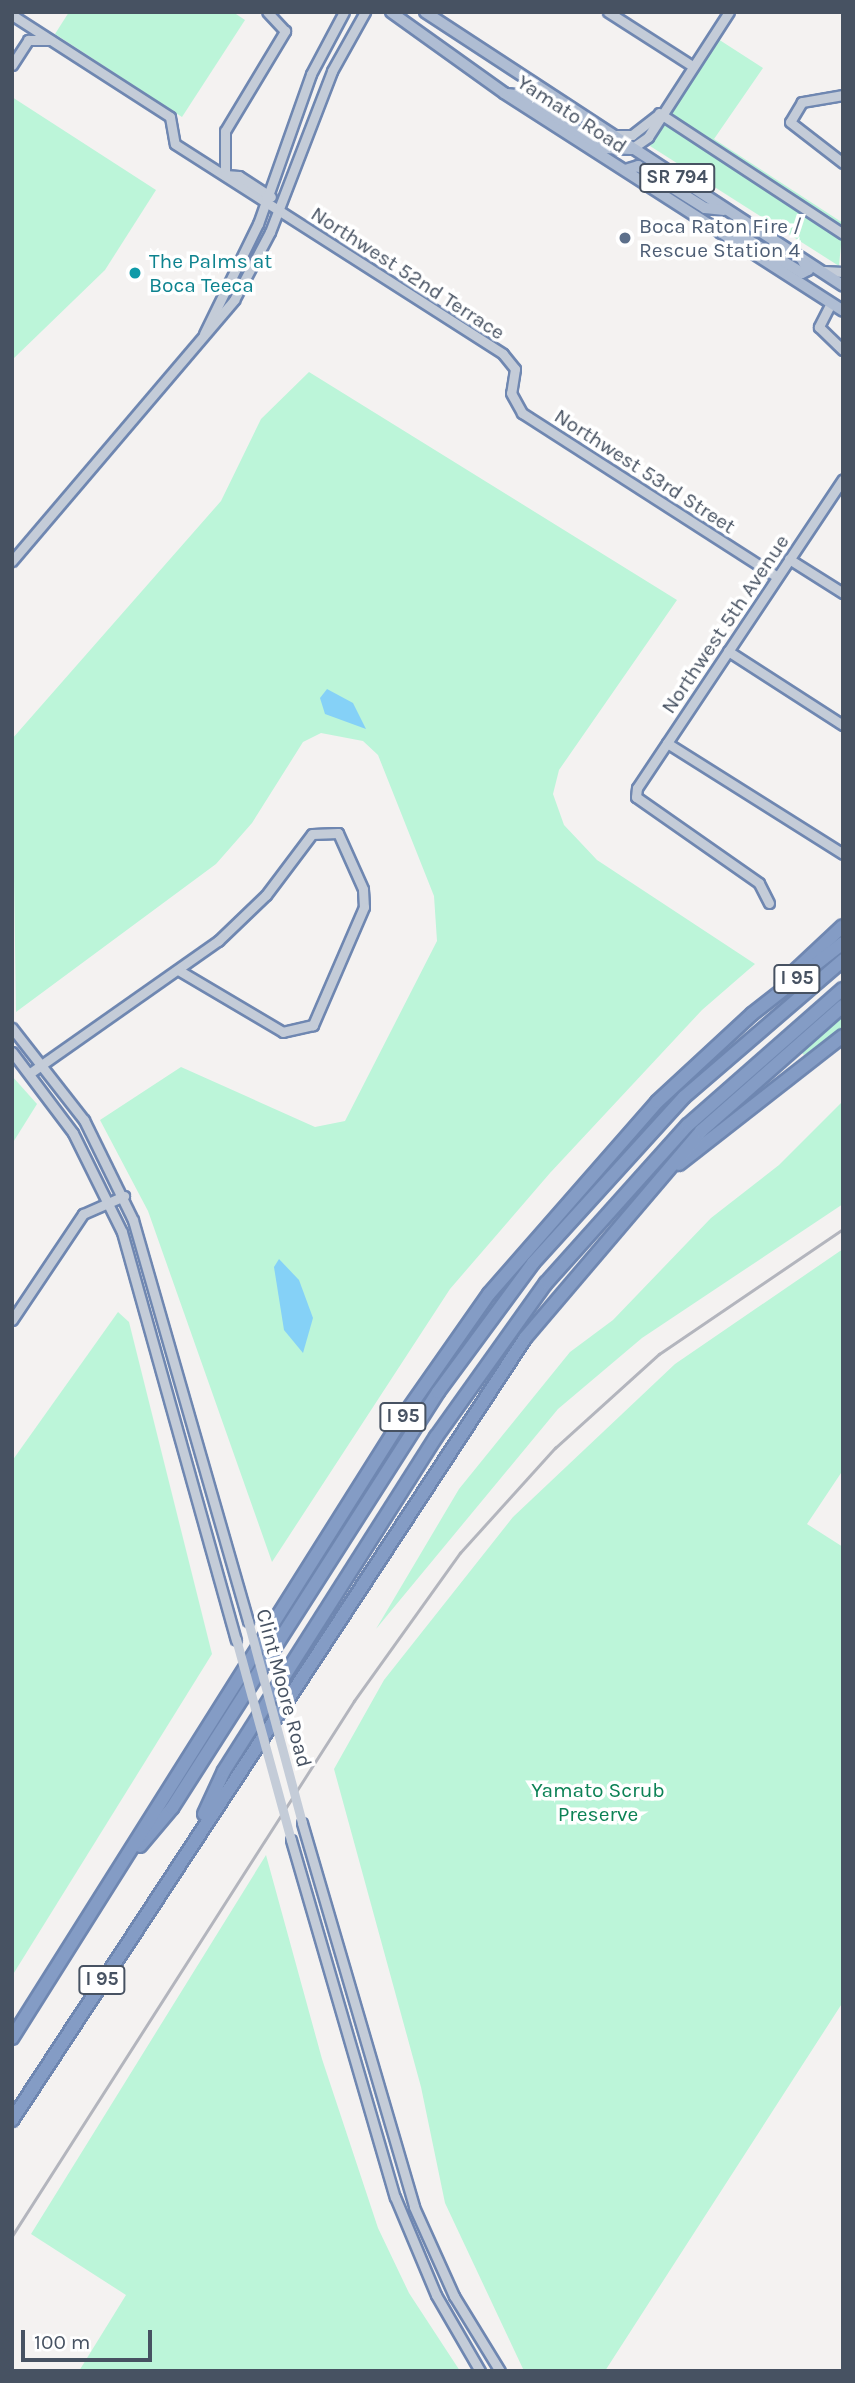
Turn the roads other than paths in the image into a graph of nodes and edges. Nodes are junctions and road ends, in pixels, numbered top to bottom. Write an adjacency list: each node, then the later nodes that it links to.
1 (267, 12): 19 (street)
2 (344, 12): 20 (street)
3 (365, 12): 21 (street)
4 (391, 12): 12 (main road, Yamato Road / SR 794)
5 (425, 12): 15 (main road, Yamato Road / SR 794)
6 (608, 12): 11 (street)
7 (729, 12): 11 (street)
8 (12, 15): 9 (street)
9 (51, 40): 10 (street); 19 (street)
10 (12, 65)
11 (691, 65): 14 (street)
12 (504, 93): 16 (main road); 18 (main road, Yamato Road / SR 794)
13 (843, 95): 17 (street)
14 (659, 114): 15 (street); 16 (street); 24 (street)
15 (606, 133): 16 (main road, Yamato Road / SR 794)
16 (631, 149): 22 (main road, Yamato Road / SR 794)
17 (843, 163)
18 (625, 170): 22 (main road); 23 (main road, Yamato Road / SR 794)
19 (225, 175): 20 (street)
20 (267, 199): 21 (street); 32 (street)
21 (279, 210): 32 (street); 34 (street, Northwest 52nd Terrace)
22 (726, 210): 25 (main road, Yamato Road / SR 794)
23 (721, 233): 25 (main road); 30 (main road, Yamato Road / SR 794)
24 (843, 233)
25 (800, 258): 26 (main road, Yamato Road / SR 794)
26 (818, 269): 27 (street); 28 (main road, Yamato Road / SR 794)
27 (843, 272)
28 (843, 286)
29 (843, 299): 30 (main road)
30 (831, 303): 31 (main road, Yamato Road / SR 794); 33 (street)
31 (843, 311)
32 (199, 345): 37 (street)
33 (843, 350)
34 (512, 384): 38 (street, Northwest 53rd Street)
35 (843, 479): 36 (street, Northwest 5th Avenue)
36 (789, 559): 38 (street, Northwest 5th Avenue); 39 (street)
37 (12, 561)
38 (777, 577): 40 (street, Northwest 5th Avenue)
39 (843, 593)
40 (728, 651): 41 (street); 42 (street, Northwest 5th Avenue)
41 (843, 725)
42 (667, 743): 43 (street); 44 (street, Northwest 5th Avenue)
43 (843, 854)
44 (769, 903)
45 (843, 926): 51 (highway)
46 (843, 943): 51 (highway, I 95)
47 (843, 960): 62 (highway)
48 (178, 971): 48 (street); 55 (street)
49 (843, 989): 61 (highway)
50 (843, 1006): 57 (highway, I 95)
51 (752, 1014): 62 (highway, I 95)
52 (12, 1028): 55 (street, Clint Moore Road)
53 (843, 1037): 57 (highway)
54 (12, 1052): 56 (street, Clint Moore Road)
55 (44, 1064): 56 (street); 58 (street, Clint Moore Road)
56 (30, 1073): 59 (street, Clint Moore Road)
57 (652, 1186): 61 (highway, I 95)
58 (124, 1196): 59 (street); 66 (street, Clint Moore Road, bridge)
59 (109, 1201): 60 (street); 65 (street, Clint Moore Road, bridge)
60 (12, 1320)
61 (192, 1840): 64 (highway, I 95)
62 (120, 1870): 63 (highway, I 95)
63 (12, 2038)
64 (12, 2120)
65 (480, 2371)
66 (500, 2371)

